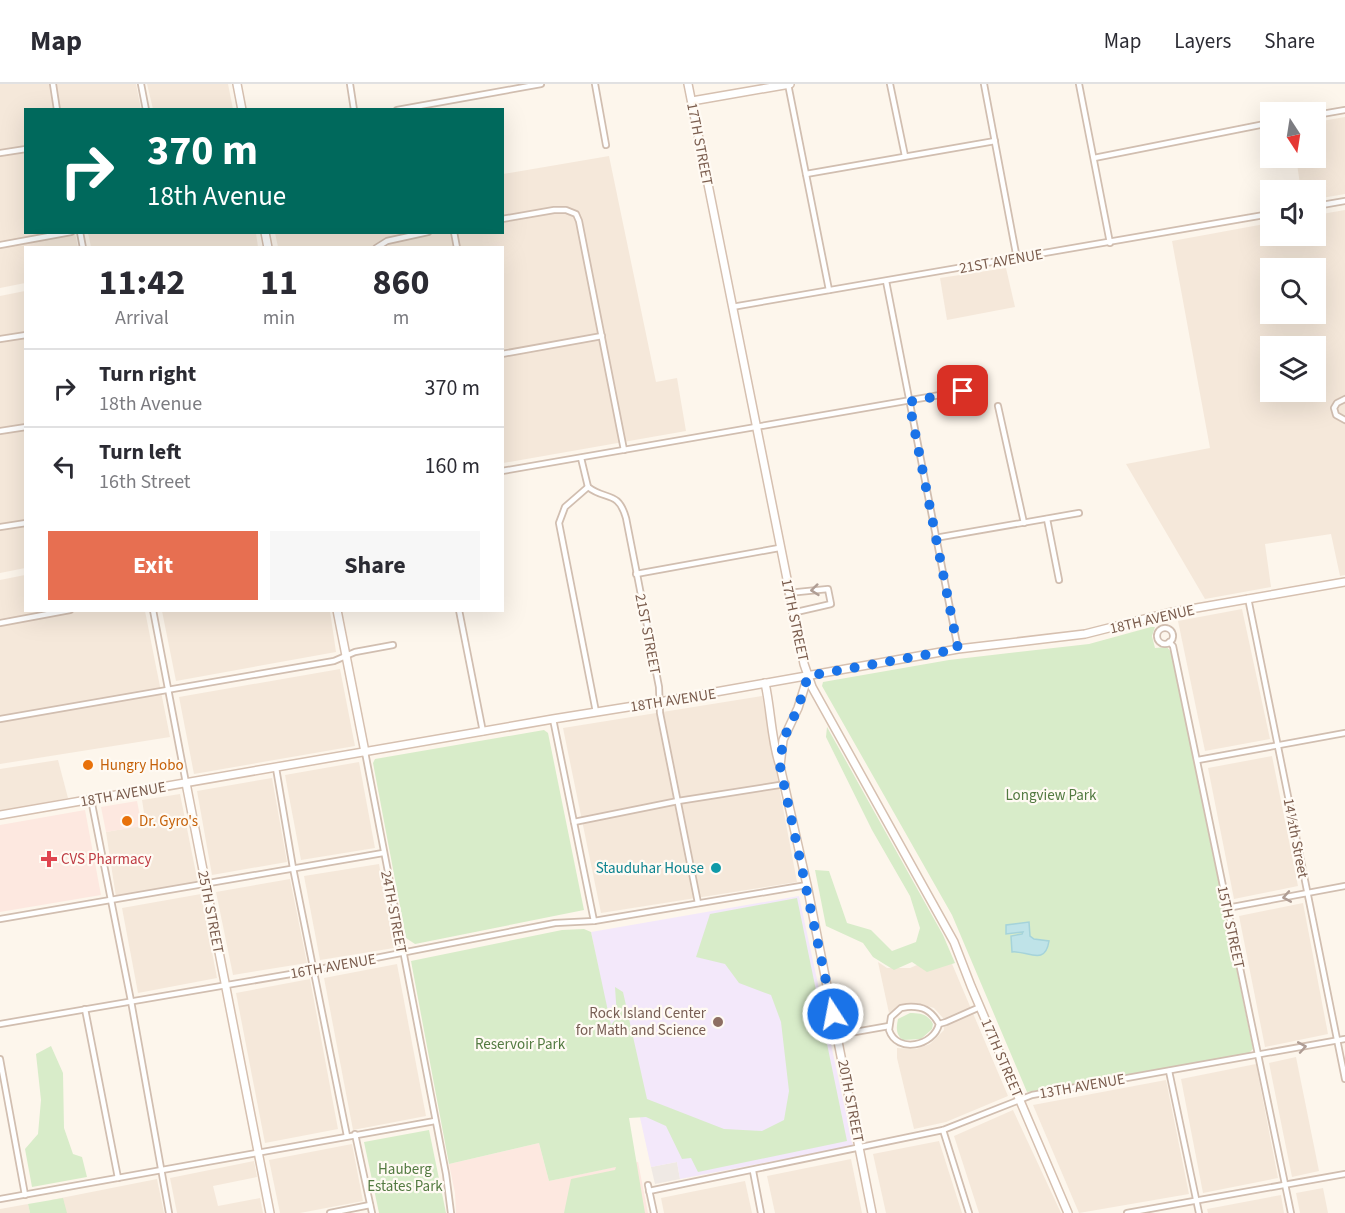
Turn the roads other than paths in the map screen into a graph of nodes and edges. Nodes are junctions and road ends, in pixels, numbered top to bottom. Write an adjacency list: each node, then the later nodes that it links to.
1 (53, 84): 13 (street)
2 (141, 84): 14 (street)
3 (237, 84): 15 (street)
4 (350, 84): 16 (street)
5 (541, 84): 17 (street)
6 (595, 84): 22 (street)
7 (688, 84): 12 (street, 17TH STREET)
8 (789, 84): 12 (street); 27 (street)
9 (890, 84): 25 (street)
10 (984, 84): 21 (street)
11 (1079, 84): 26 (street)
12 (692, 101): 40 (street, 17TH STREET)
13 (57, 108)
14 (146, 108)
15 (242, 108)
16 (354, 108)
17 (408, 108)
18 (1345, 110): 19 (street)
19 (1326, 113)
20 (1260, 125): 26 (street)
21 (995, 141): 25 (street); 37 (street)
22 (606, 145)
23 (24, 149): 24 (street)
24 (0, 153)
25 (905, 156): 27 (street)
26 (1094, 158): 34 (street)
27 (807, 174): 39 (street)
28 (1345, 201): 29 (street)
29 (1326, 204)
30 (1260, 216): 34 (street, 21ST AVENUE)
31 (504, 219): 42 (street)
32 (60, 234): 35 (street)
33 (419, 234): 36 (street)
34 (1110, 243): 37 (street, 21ST AVENUE)
35 (0, 245)
36 (380, 246)
37 (1017, 259): 38 (street, 21ST AVENUE)
38 (885, 281): 39 (street, 21ST AVENUE); 47 (street)
39 (829, 290): 40 (street, 21ST AVENUE)
40 (732, 307): 51 (street, 17TH STREET)
41 (24, 335): 43 (street)
42 (602, 336): 44 (street); 53 (street)
43 (0, 339)
44 (504, 354)
45 (963, 391): 47 (street)
46 (1345, 399): 49 (street)
47 (909, 402): 51 (street); 62 (street)
48 (998, 406): 60 (street)
49 (1345, 420)
50 (24, 427): 52 (street)
51 (756, 428): 53 (street); 63 (street, 17TH STREET)
52 (0, 431)
53 (624, 450): 54 (street)
54 (580, 458): 55 (street); 56 (street)
55 (504, 471)
56 (588, 487): 64 (street, 21ST STREET); 83 (street)
57 (1079, 513): 58 (street)
58 (1047, 519): 60 (street); 65 (street)
59 (24, 523): 61 (street)
60 (1024, 524): 62 (street)
61 (0, 527)
62 (935, 538): 77 (street)
63 (779, 548): 64 (street); 67 (street, 17TH STREET)
64 (636, 574): 82 (street, 21ST STREET)
65 (1059, 580)
66 (1345, 582): 68 (street, 18TH AVENUE)
67 (788, 593): 73 (street, 17TH STREET); 73 (street, one-way to 67)
68 (1248, 598): 77 (street, 18TH AVENUE); 88 (street, 14½th Street)
69 (59, 612): 74 (street)
70 (153, 612): 81 (street, 25TH STREET)
71 (337, 612): 78 (street, 24TH STREET)
72 (459, 612): 86 (street)
73 (792, 613): 79 (street, 17TH STREET)
74 (0, 623)
75 (1169, 642): 90 (street, 15TH STREET)
76 (393, 645): 78 (street)
77 (958, 649): 79 (street, 18TH AVENUE)
78 (346, 656): 81 (street); 89 (street, 24TH STREET)
79 (808, 676): 80 (street, 18TH AVENUE); 91 (street, 20TH STREET); 114 (street, 17TH STREET)
80 (765, 683): 82 (street, 18TH AVENUE); 91 (street)
81 (168, 690): 84 (street); 93 (street, 25TH STREET)
82 (659, 702): 83 (street, 18TH AVENUE); 96 (street, 21ST STREET)
83 (596, 712): 85 (street, 18TH AVENUE)
84 (0, 719)
85 (553, 719): 86 (street, 18TH AVENUE); 98 (street)
86 (483, 732): 89 (street, 18TH AVENUE)
87 (1345, 734): 88 (street)
88 (1278, 745): 90 (street); 104 (street, 14½th Street)
89 (365, 752): 92 (street, 18TH AVENUE); 99 (street, 24TH STREET)
90 (1198, 760): 107 (street, 15TH STREET)
91 (780, 766): 94 (street, 20TH STREET)
92 (276, 768): 93 (street, 18TH AVENUE); 100 (street)
93 (186, 783): 95 (street, 18TH AVENUE); 101 (street, 25TH STREET)
94 (786, 784): 96 (street); 102 (street, 20TH STREET)
95 (91, 799): 97 (street, 18TH AVENUE); 105 (street)
96 (678, 801): 98 (street); 106 (street, 21ST STREET)
97 (0, 815)
98 (574, 822): 109 (street)
99 (383, 853): 100 (street); 110 (street, 24TH STREET)
100 (293, 868): 101 (street); 111 (street)
101 (205, 884): 105 (street); 112 (street, 25TH STREET)
102 (807, 885): 106 (street, 16TH AVENUE); 119 (street, 20TH STREET)
103 (1345, 886): 104 (street)
104 (1307, 893): 107 (street, one-way to 107); 121 (street, 14½th Street)
105 (110, 900): 108 (street); 113 (street)
106 (698, 903): 109 (street, 16TH AVENUE)
107 (1227, 908): 122 (street, 15TH STREET)
108 (0, 919)
109 (594, 921): 110 (street, 16TH AVENUE)
110 (402, 953): 111 (street, 16TH AVENUE); 127 (street, 24TH STREET)
111 (314, 970): 112 (street, 16TH AVENUE); 130 (street)
112 (225, 985): 113 (street, 16TH AVENUE); 132 (street, 25TH STREET)
113 (131, 1001): 115 (street, 16TH AVENUE); 133 (street)
114 (980, 1007): 117 (street); 126 (street, 17TH STREET)
115 (85, 1009): 116 (street, 16TH AVENUE); 136 (street)
116 (0, 1024)
117 (939, 1024): 118 (street); 118 (street)
118 (890, 1026): 119 (street)
119 (838, 1035): 131 (street, 20TH STREET)
120 (1345, 1039): 121 (street, 13TH AVENUE)
121 (1337, 1041): 122 (street, 13TH AVENUE, one-way to 121); 125 (street, 14½th Street)
122 (1259, 1055): 124 (street, 13TH AVENUE); 137 (street, 15TH STREET)
123 (0, 1059): 138 (street)
124 (1169, 1071): 126 (street, 13TH AVENUE); 140 (street)
125 (1345, 1079)
126 (1020, 1100): 128 (street, 13TH AVENUE); 151 (street, 17TH STREET)
127 (435, 1120): 129 (street); 146 (street, 24TH STREET)
128 (943, 1131): 131 (street, 13TH AVENUE); 150 (street)
129 (355, 1134): 130 (street); 141 (street)
130 (347, 1136): 132 (street)
131 (860, 1148): 134 (street, 13TH AVENUE); 149 (street, 20TH STREET)
132 (258, 1152): 133 (street); 143 (street, 25TH STREET)
133 (161, 1170): 136 (street); 142 (street)
134 (753, 1171): 147 (street, 13TH AVENUE); 148 (street)
135 (1345, 1174): 137 (street)
136 (118, 1178): 138 (street)
137 (1285, 1185): 140 (street); 154 (street, 15TH STREET)
138 (25, 1194): 139 (street)
139 (0, 1199)
140 (1196, 1201): 152 (street); 153 (street)
141 (370, 1205): 144 (street); 145 (street)
142 (169, 1213)
143 (270, 1213)
144 (330, 1213)
145 (372, 1213)
146 (451, 1213)
147 (654, 1213)
148 (761, 1213)
149 (872, 1213)
150 (969, 1213)
151 (1068, 1213)
152 (1127, 1213)
153 (1199, 1213)
154 (1291, 1213)

